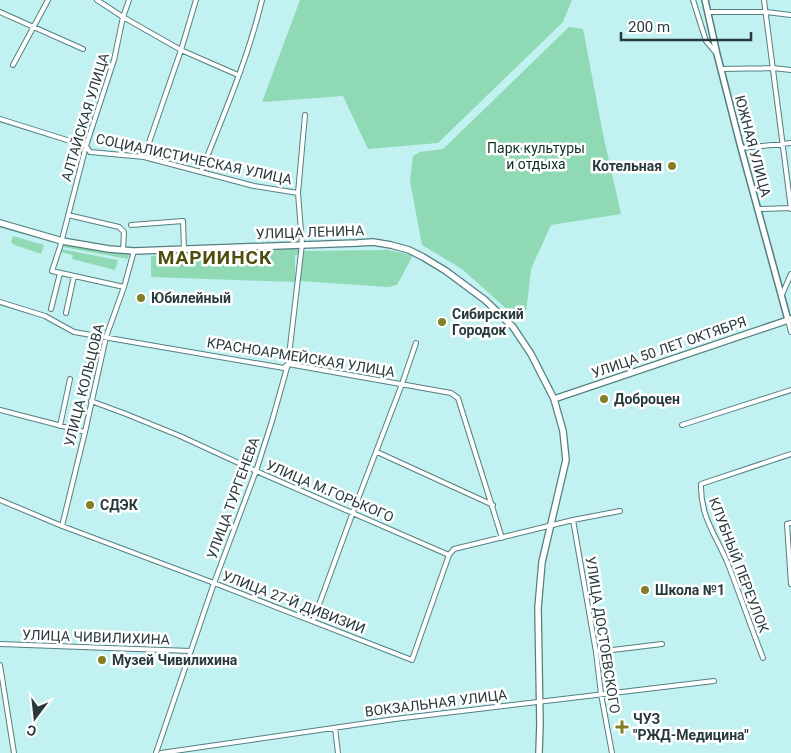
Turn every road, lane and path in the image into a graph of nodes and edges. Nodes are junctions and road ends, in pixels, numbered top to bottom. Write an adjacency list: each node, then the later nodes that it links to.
1 (48, 0): 14 (street)
2 (97, 0): 13 (street)
3 (129, 0): 13 (street, АЛТАЙСКАЯ УЛИЦА)
4 (196, 0): 16 (street)
5 (262, 0): 22 (street)
6 (693, 0): 17 (street)
7 (705, 0): 10 (street, ЮЖНАЯ УЛИЦА)
8 (764, 0): 11 (street)
9 (0, 12): 14 (street)
10 (708, 12): 11 (street); 17 (street, ЮЖНАЯ УЛИЦА)
11 (766, 12): 12 (street); 19 (street)
12 (791, 15)
13 (123, 16): 16 (street); 27 (street, АЛТАЙСКАЯ УЛИЦА)
14 (33, 26): 15 (street); 18 (street)
15 (83, 49)
16 (181, 50): 22 (street); 29 (street)
17 (717, 54): 20 (street, ЮЖНАЯ УЛИЦА)
18 (13, 65)
19 (773, 68): 20 (street); 21 (street); 26 (street)
20 (721, 69): 28 (street, ЮЖНАЯ УЛИЦА)
21 (791, 70)
22 (238, 74): 30 (street)
23 (305, 114): 31 (street, УЛИЦА ТУРГЕНЕВА)
24 (0, 119): 27 (street, СОЦИАЛИСТИЧЕСКАЯ УЛИЦА)
25 (791, 143): 26 (street)
26 (783, 144): 28 (street); 32 (street)
27 (86, 146): 29 (street, СОЦИАЛИСТИЧЕСКАЯ УЛИЦА); 34 (street, АЛТАЙСКАЯ УЛИЦА)
28 (741, 148): 33 (street, ЮЖНАЯ УЛИЦА)
29 (144, 157): 30 (street, СОЦИАЛИСТИЧЕСКАЯ УЛИЦА)
30 (201, 172): 31 (street, СОЦИАЛИСТИЧЕСКАЯ УЛИЦА)
31 (298, 193): 38 (street, УЛИЦА ТУРГЕНЕВА)
32 (791, 208): 33 (street)
33 (758, 209): 46 (street, ЮЖНАЯ УЛИЦА)
34 (68, 215): 37 (street, АЛТАЙСКАЯ УЛИЦА); 40 (street)
35 (0, 223): 37 (main road, УЛИЦА ЛЕНИНА)
36 (131, 225): 39 (street)
37 (62, 241): 40 (main road, УЛИЦА ЛЕНИНА); 42 (street, АЛТАЙСКАЯ УЛИЦА)
38 (302, 244): 39 (main road, УЛИЦА ЛЕНИНА); 54 (street, УЛИЦА ТУРГЕНЕВА); 58 (main road, УЛИЦА ЛЕНИНА)
39 (184, 249): 41 (main road, УЛИЦА ЛЕНИНА)
40 (122, 250): 41 (main road, УЛИЦА ЛЕНИНА)
41 (134, 251): 45 (street, УЛИЦА КОЛЬЦОВА)
42 (60, 273): 44 (street); 48 (street)
43 (791, 274): 46 (street)
44 (74, 276): 45 (street); 49 (street)
45 (124, 287): 52 (street, УЛИЦА КОЛЬЦОВА)
46 (781, 298): 50 (street, ЮЖНАЯ УЛИЦА)
47 (0, 302): 52 (street, КРАСНОАРМЕЙСКАЯ УЛИЦА)
48 (51, 309)
49 (66, 313)
50 (789, 320): 51 (street); 58 (main road, УЛИЦА 50 ЛЕТ ОКТЯБРЯ)
51 (791, 332)
52 (106, 337): 54 (street, КРАСНОАРМЕЙСКАЯ УЛИЦА); 59 (street, УЛИЦА КОЛЬЦОВА)
53 (416, 343): 56 (street)
54 (288, 364): 56 (street, КРАСНОАРМЕЙСКАЯ УЛИЦА); 66 (street, УЛИЦА ТУРГЕНЕВА)
55 (70, 379): 62 (street)
56 (402, 384): 64 (street); 68 (street, КРАСНОАРМЕЙСКАЯ УЛИЦА)
57 (791, 390): 61 (street)
58 (554, 399): 73 (main road, УЛИЦА ЛЕНИНА)
59 (91, 401): 63 (street, УЛИЦА КОЛЬЦОВА); 66 (street, УЛИЦА М.ГОРЬКОГО)
60 (0, 410): 62 (street)
61 (682, 425)
62 (60, 426): 63 (street)
63 (85, 432): 74 (street, УЛИЦА КОЛЬЦОВА)
64 (377, 452): 68 (street); 70 (street)
65 (791, 454): 84 (street, КЛУБНЫЙ ПЕРЕУЛОК)
66 (256, 471): 70 (street, УЛИЦА М.ГОРЬКОГО); 77 (street, УЛИЦА ТУРГЕНЕВА)
67 (0, 500): 74 (street, УЛИЦА 27-Й ДИВИЗИИ)
68 (493, 505): 75 (street, КРАСНОАРМЕЙСКАЯ УЛИЦА)
69 (620, 511): 71 (street)
70 (353, 512): 76 (street, УЛИЦА М.ГОРЬКОГО); 79 (street)
71 (573, 520): 73 (street); 83 (street, УЛИЦА ДОСТОЕВСКОГО)
72 (789, 524): 78 (street)
73 (551, 525): 75 (street); 88 (main road, УЛИЦА ЛЕНИНА)
74 (62, 526): 77 (street, УЛИЦА 27-Й ДИВИЗИИ)
75 (502, 538): 76 (street)
76 (449, 555): 79 (street, УЛИЦА 27-Й ДИВИЗИИ)
77 (214, 583): 79 (street, УЛИЦА 27-Й ДИВИЗИИ); 82 (street, УЛИЦА ТУРГЕНЕВА)
78 (791, 584)
79 (313, 621)
80 (0, 644): 82 (street, УЛИЦА ЧИВИЛИХИНА)
81 (662, 644): 83 (street)
82 (191, 651): 91 (street, УЛИЦА ТУРГЕНЕВА)
83 (596, 652): 87 (street, УЛИЦА ДОСТОЕВСКОГО)
84 (763, 658)
85 (0, 665): 90 (street)
86 (714, 681): 87 (street, ВОКЗАЛЬНАЯ УЛИЦА)
87 (601, 694): 88 (street, ВОКЗАЛЬНАЯ УЛИЦА); 95 (street, УЛИЦА ДОСТОЕВСКОГО)
88 (540, 701): 89 (street, ВОКЗАЛЬНАЯ УЛИЦА); 94 (main road, УЛИЦА ЛЕНИНА)
89 (335, 728): 92 (street, ВОКЗАЛЬНАЯ УЛИЦА); 93 (street)
90 (14, 753)
91 (156, 753)
92 (161, 753)
93 (338, 753)
94 (539, 753)
95 (612, 753)

